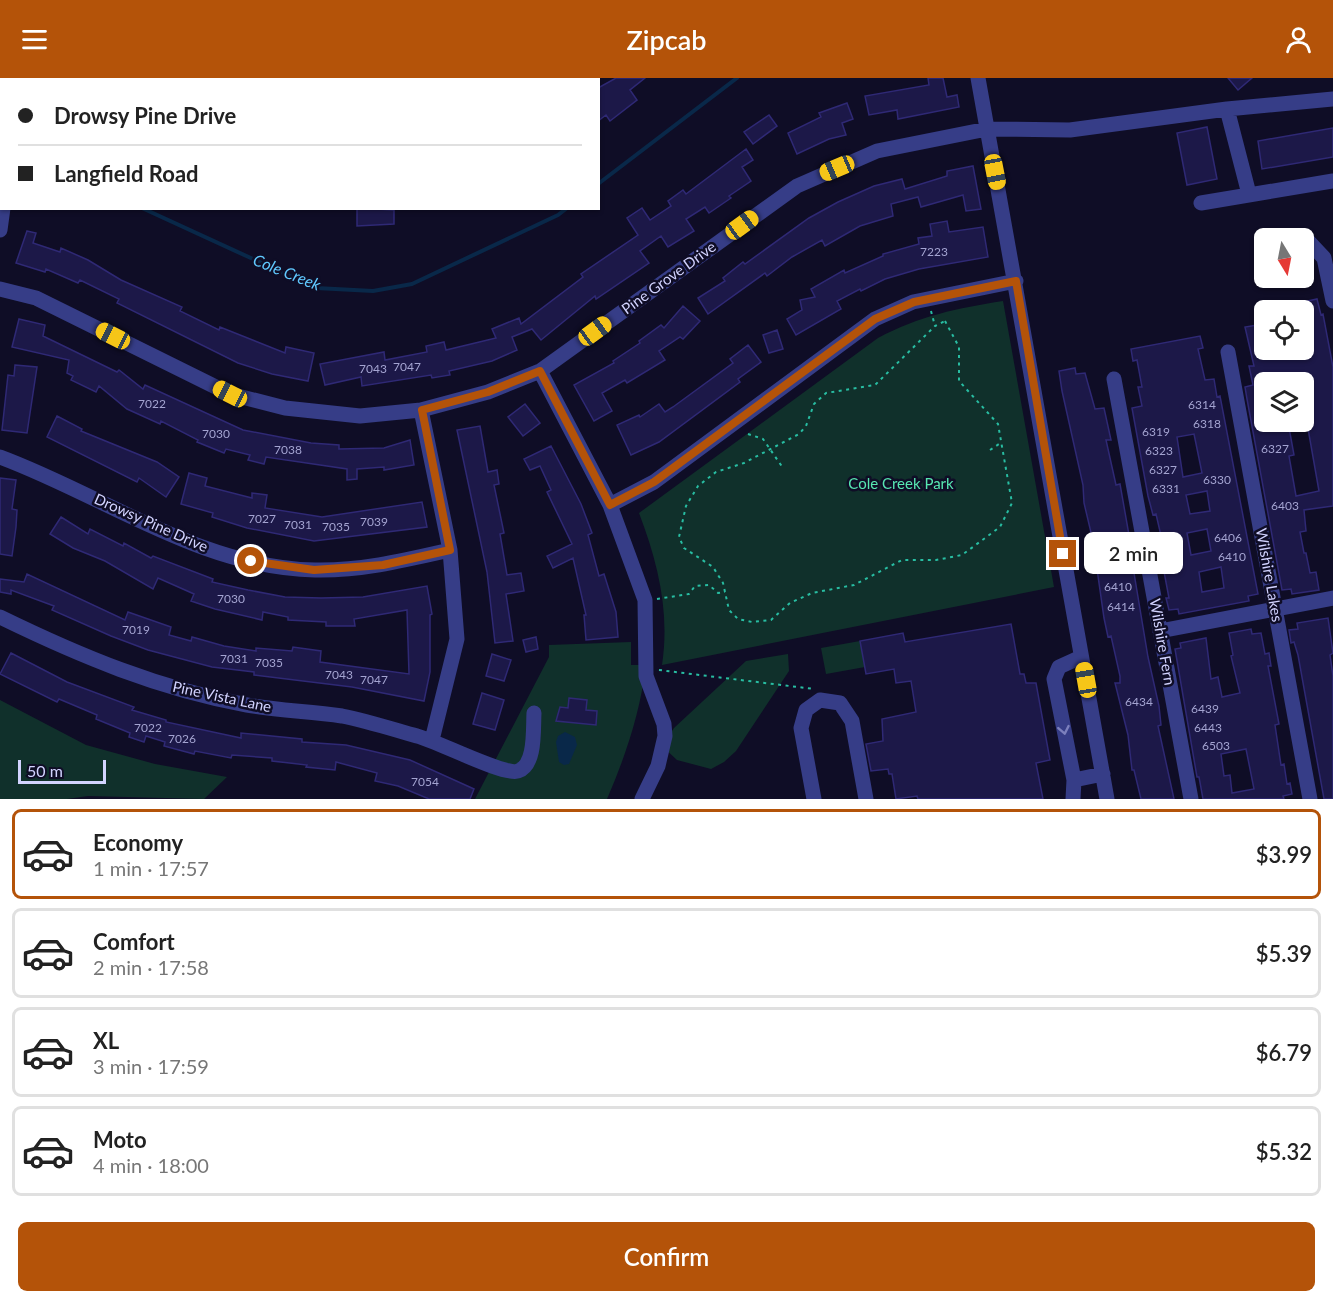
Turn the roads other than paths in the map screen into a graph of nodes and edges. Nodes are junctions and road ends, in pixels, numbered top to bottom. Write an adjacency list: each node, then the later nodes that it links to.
1 (978, 78): 4 (street)
2 (1333, 99): 3 (street, Pine Grove Drive)
3 (1227, 109): 4 (street, Pine Grove Drive); 6 (street)
4 (987, 129): 11 (street); 15 (street, Pine Grove Drive)
5 (1333, 181): 6 (street)
6 (1249, 194): 7 (street)
7 (1201, 203)
8 (3, 210): 9 (street)
9 (0, 230)
10 (1314, 247): 13 (street)
11 (1016, 281): 19 (street); 25 (street)
12 (0, 290): 17 (street, Pine Grove Drive)
13 (1333, 301)
14 (1228, 352): 22 (street, Wilshire Lakes)
15 (540, 371): 17 (street, Pine Grove Drive); 19 (street)
16 (1114, 379): 24 (street, Wilshire Fern)
17 (422, 410): 20 (street)
18 (0, 457): 20 (street, Drowsy Pine Drive)
19 (610, 505): 30 (street)
20 (450, 550): 27 (street)
21 (1333, 598): 22 (street)
22 (1275, 609): 24 (street); 36 (street, Wilshire Lakes)
23 (0, 617): 27 (street, Pine Vista Lane)
24 (1161, 631): 35 (street, Wilshire Fern)
25 (1081, 657): 28 (street); 29 (street, one-way to 29)
26 (534, 713): 27 (street, Pine Vista Lane)
27 (432, 740)
28 (1103, 774): 29 (street); 34 (street)
29 (1074, 780): 33 (street)
30 (642, 799)
31 (814, 799): 32 (street)
32 (866, 799)
33 (1073, 799)
34 (1107, 799)
35 (1191, 799)
36 (1310, 799)

